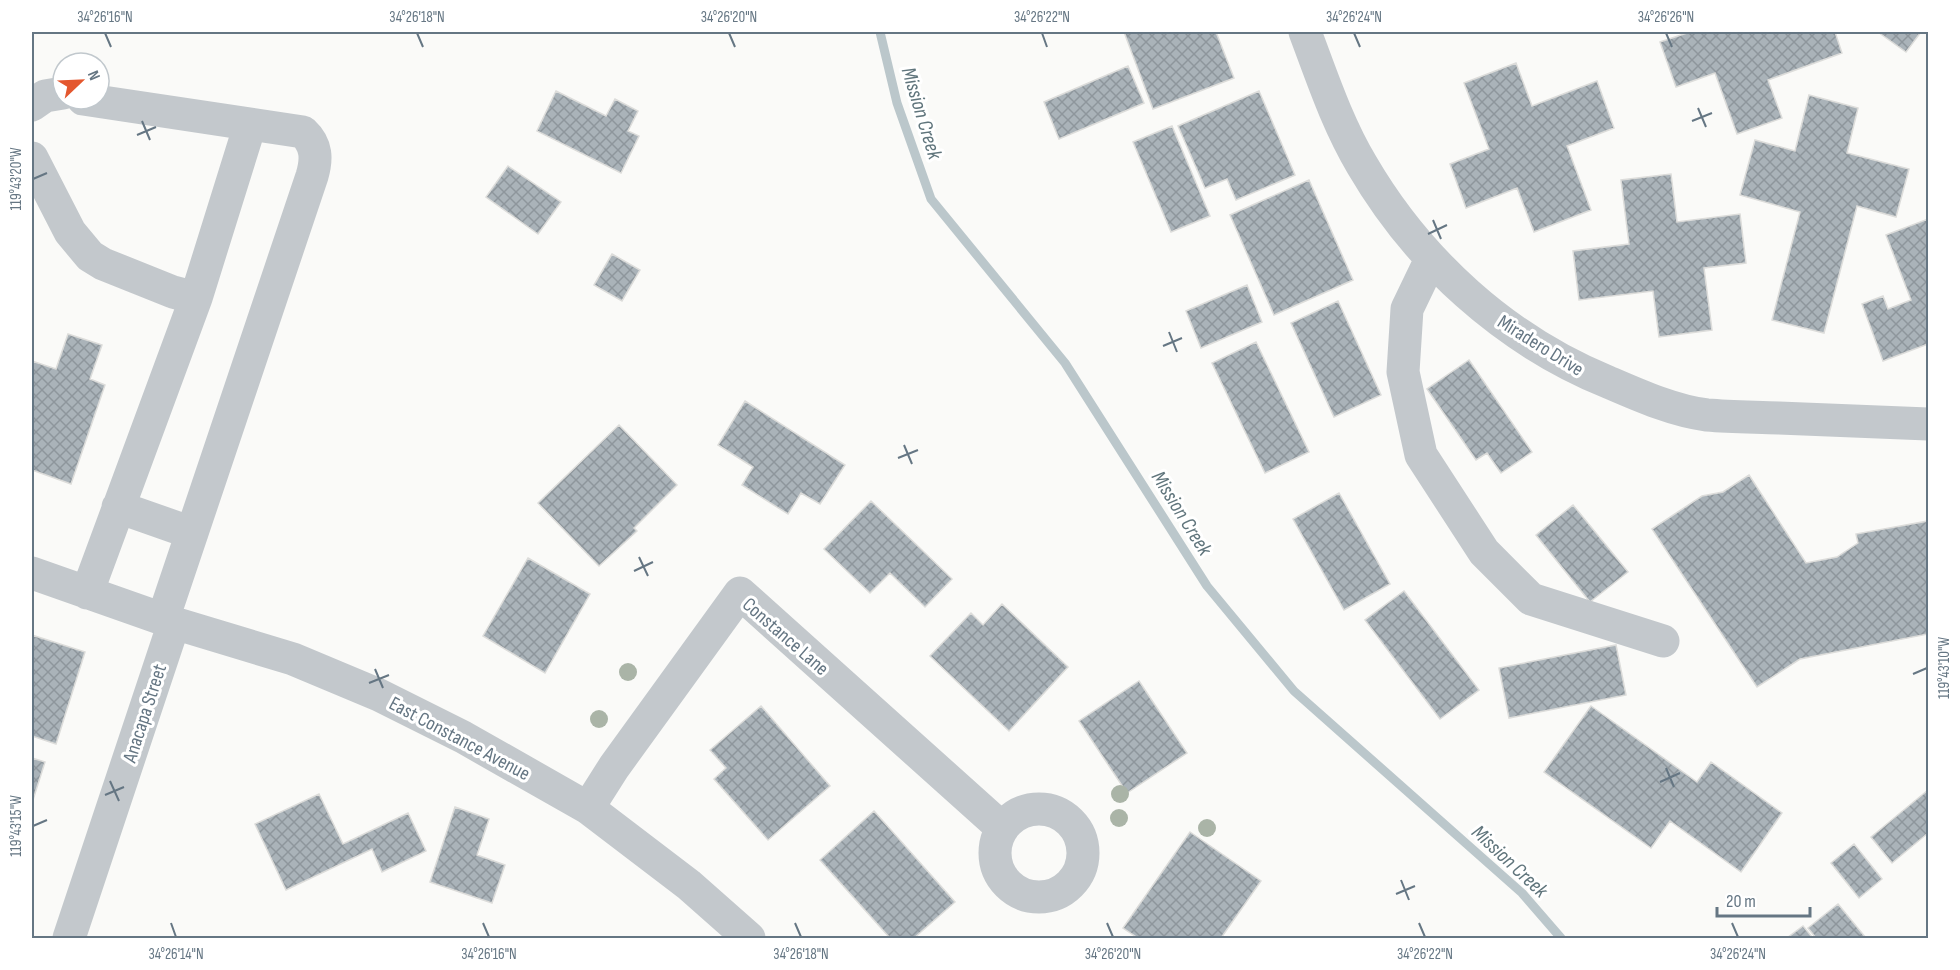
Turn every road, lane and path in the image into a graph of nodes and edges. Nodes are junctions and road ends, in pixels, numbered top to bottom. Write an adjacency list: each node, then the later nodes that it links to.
1 (1305, 32): 7 (street, Miradero Drive)
2 (51, 95): 4 (street)
3 (111, 103): 5 (street)
4 (32, 105)
5 (250, 125): 8 (street); 11 (street, Anacapa Street)
6 (32, 158): 8 (street)
7 (1431, 259): 9 (street, Miradero Drive); 15 (street)
8 (196, 298): 10 (street)
9 (1929, 424)
10 (118, 507): 11 (street); 13 (street)
11 (192, 533): 14 (street, Anacapa Street)
12 (32, 573): 13 (street, East Constance Avenue)
13 (87, 593): 14 (street, East Constance Avenue)
14 (168, 621): 16 (street, East Constance Avenue); 18 (street, Anacapa Street)
15 (1663, 641)
16 (588, 808): 17 (street, Constance Lane); 19 (street, East Constance Avenue)
17 (1002, 828)
18 (69, 939)
19 (748, 939)

